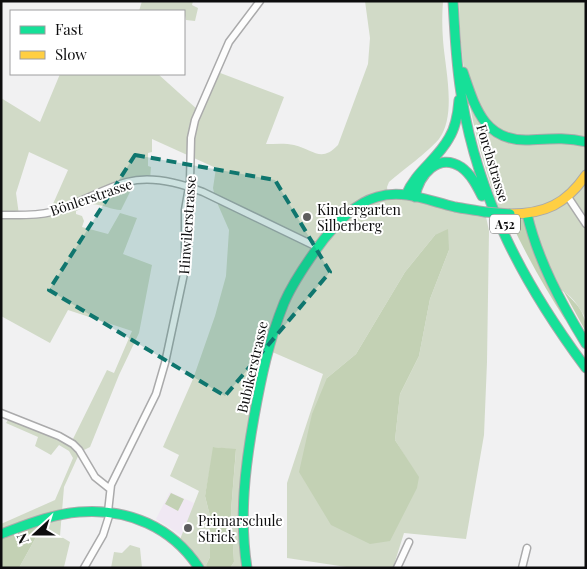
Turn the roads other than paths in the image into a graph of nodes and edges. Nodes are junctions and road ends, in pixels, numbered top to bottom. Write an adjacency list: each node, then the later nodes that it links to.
1 (260, 1): 8 (street, Hinwilerstrasse)
2 (453, 1): 5 (main road, Forchstrasse / A52)
3 (458, 1): 4 (main road, Forchstrasse / A52)
4 (463, 72): 6 (main road); 17 (main road, Forchstrasse / A52)
5 (460, 86): 9 (main road); 13 (main road, Forchstrasse / A52)
6 (586, 142)
7 (586, 175): 10 (main road, Bubikerstrasse)
8 (189, 187): 12 (street, Bönlerstrasse); 15 (street, Bönlerstrasse); 20 (street, Hinwilerstrasse)
9 (410, 196): 11 (main road, Bubikerstrasse, bridge); 13 (main road); 15 (main road, Bubikerstrasse)
10 (568, 197): 11 (main road, Bubikerstrasse); 14 (street)
11 (528, 214): 16 (main road)
12 (1, 216)
13 (498, 223): 18 (main road, Forchstrasse / A52)
14 (586, 224)
15 (317, 247): 27 (main road, Bubikerstrasse)
16 (586, 344)
17 (586, 359)
18 (586, 368)
19 (1, 413): 20 (street)
20 (110, 489): 21 (street, Hinwilerstrasse)
21 (109, 513): 22 (main road); 25 (street, Hinwilerstrasse); 26 (main road)
22 (1, 534)
23 (409, 542): 28 (street)
24 (527, 548): 29 (street)
25 (84, 568)
26 (199, 568)
27 (247, 568)
28 (397, 568)
29 (522, 568)

